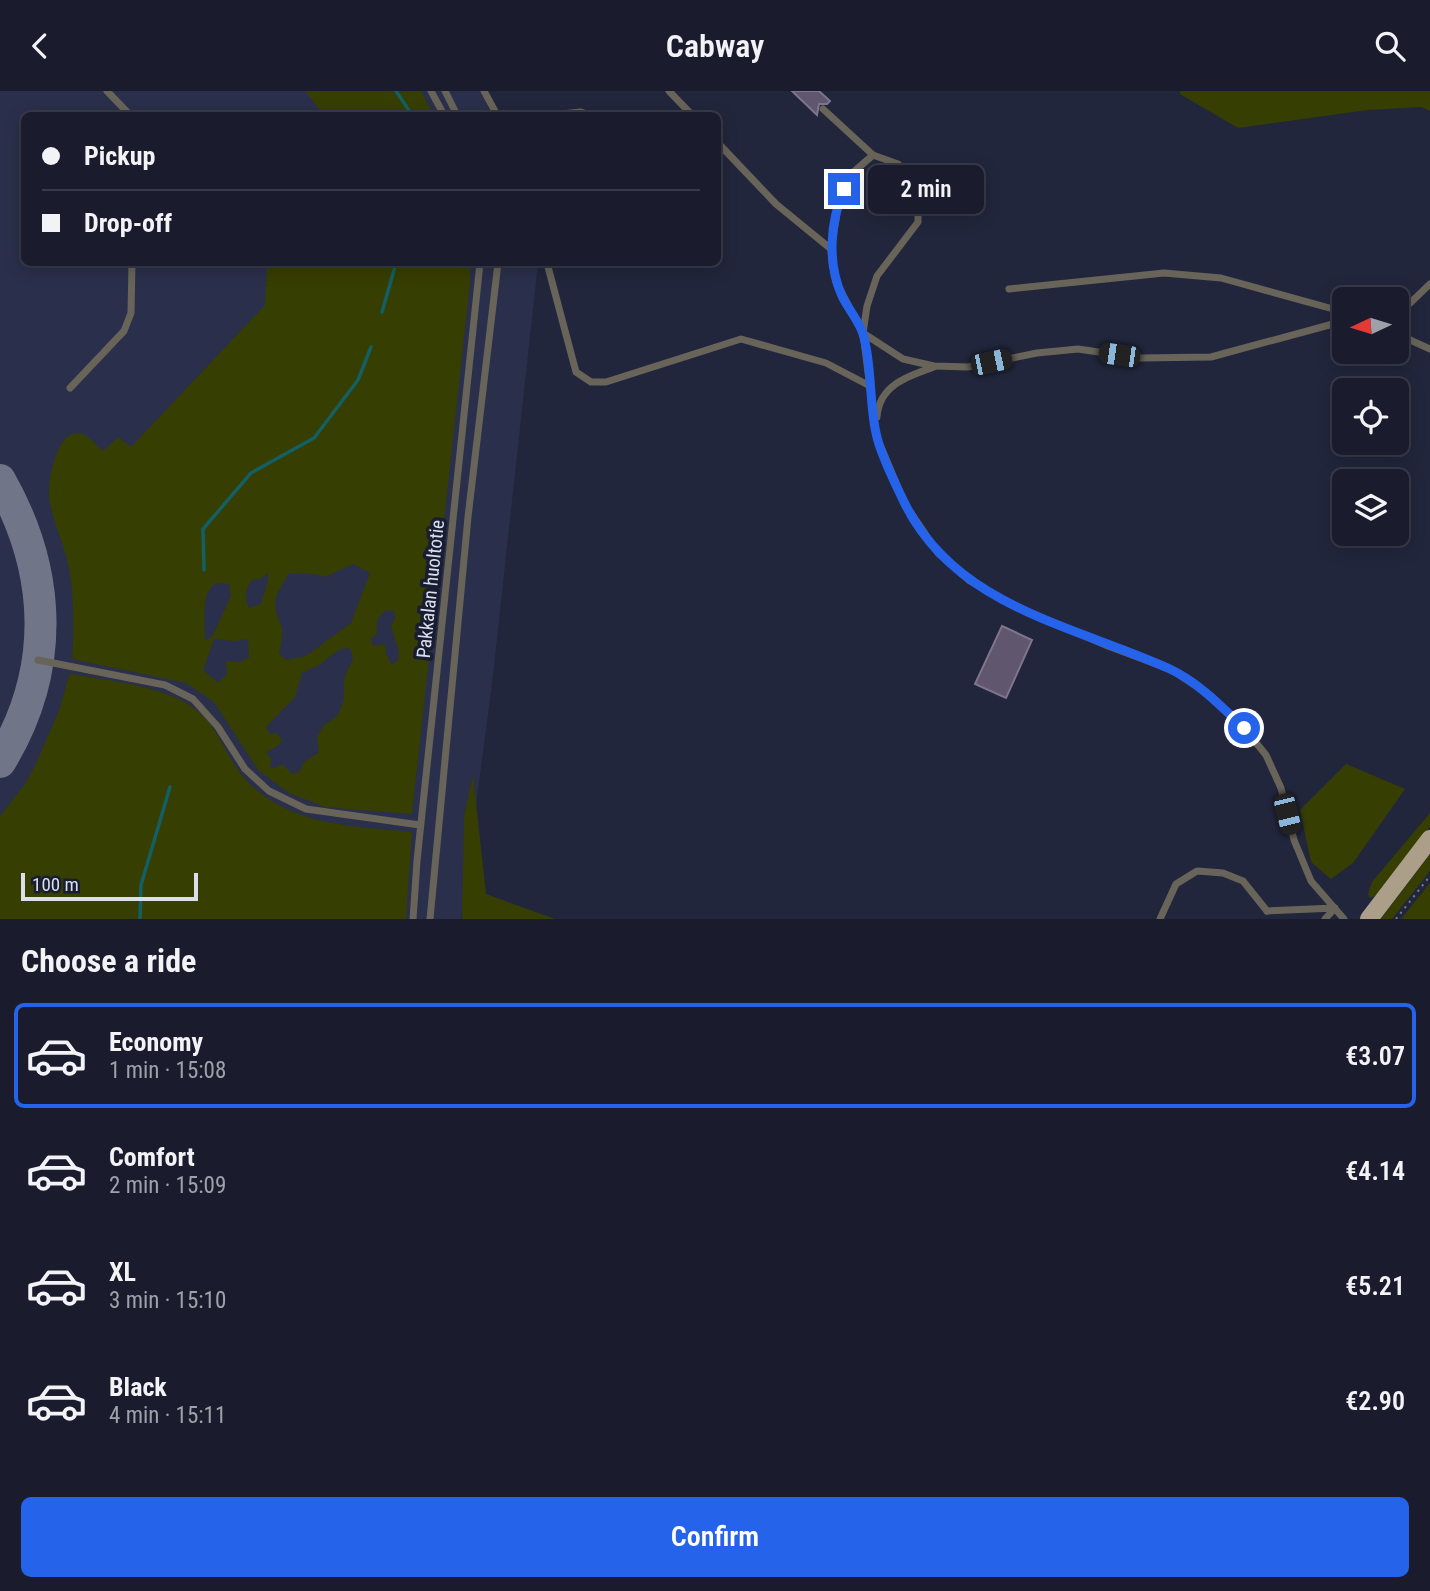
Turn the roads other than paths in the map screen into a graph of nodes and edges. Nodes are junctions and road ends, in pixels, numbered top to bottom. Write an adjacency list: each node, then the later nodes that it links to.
1 (107, 91): 7 (lane)
2 (431, 91): 8 (lane)
3 (445, 91): 9 (lane)
4 (484, 91): 10 (lane)
5 (670, 91): 11 (lane)
6 (823, 109): 13 (lane)
7 (127, 112)
8 (442, 112)
9 (456, 112)
10 (494, 112)
11 (689, 112)
12 (721, 146): 14 (lane)
13 (873, 155): 14 (lane); 24 (lane)
14 (831, 249): 24 (lane)
15 (132, 266): 29 (lane)
16 (480, 266): 32 (lane, Pakkalan huoltotie)
17 (498, 266): 37 (lane)
18 (548, 266): 28 (lane)
19 (1430, 284): 21 (lane)
20 (1009, 289): 22 (lane)
21 (1409, 304)
22 (1332, 309)
23 (1332, 324): 27 (lane)
24 (863, 333): 27 (lane); 28 (lane)
25 (1409, 339): 26 (lane)
26 (1430, 349)
27 (934, 366): 30 (lane)
28 (870, 386): 30 (lane)
29 (70, 388)
30 (876, 435): 34 (lane)
31 (38, 660): 32 (lane)
32 (420, 825): 36 (lane, Pakkalan huoltotie)
33 (1430, 839): 42 (main road)
34 (1335, 908): 35 (lane); 40 (lane); 41 (lane)
35 (1267, 911): 38 (lane); 39 (lane)
36 (413, 919)
37 (430, 919)
38 (1160, 919)
39 (1262, 919)
40 (1325, 919)
41 (1344, 919)
42 (1368, 919)

